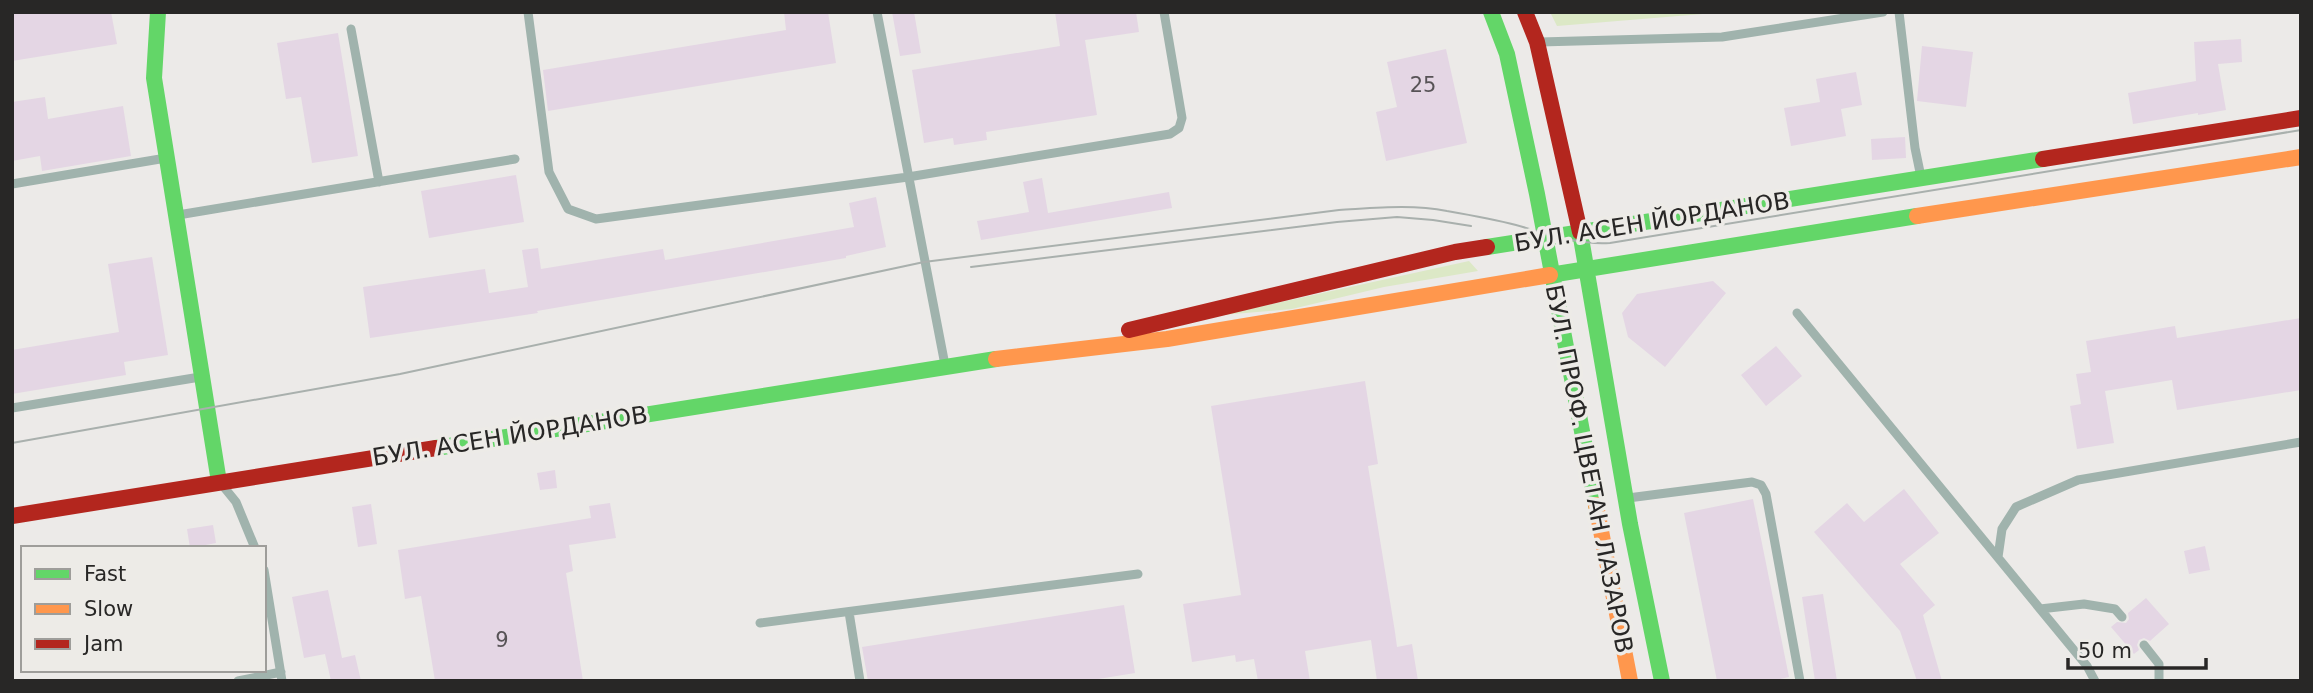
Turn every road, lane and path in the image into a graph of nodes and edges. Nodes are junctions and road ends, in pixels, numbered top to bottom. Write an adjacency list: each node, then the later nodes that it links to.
1 (158, 12): 13 (main road)
2 (528, 12): 15 (lane)
3 (877, 12): 15 (lane)
4 (1164, 12): 15 (lane)
5 (1492, 12): 21 (main road, БУЛ. ПРОФ. ЦВЕТАН ЛАЗАРОВ)
6 (1525, 12): 10 (main road, БУЛ. ПРОФ. ЦВЕТАН ЛАЗАРОВ)
7 (1883, 12): 10 (lane)
8 (1899, 12): 16 (lane)
9 (351, 29): 17 (lane)
10 (1537, 42): 20 (main road, БУЛ. ПРОФ. ЦВЕТАН ЛАЗАРОВ)
11 (2301, 118): 16 (main road, БУЛ. АСЕН ЙОРДАНОВ)
12 (2301, 157): 22 (main road, БУЛ. АСЕН ЙОРДАНОВ)
13 (166, 158): 18 (lane); 19 (main road)
14 (515, 159): 17 (lane)
15 (908, 177): 26 (lane)
16 (1922, 179): 20 (main road, БУЛ. АСЕН ЙОРДАНОВ)
17 (379, 182): 19 (lane)
18 (12, 184)
19 (175, 216): 27 (main road)
20 (1580, 233): 21 (main road, БУЛ. АСЕН ЙОРДАНОВ); 22 (main road, БУЛ. ПРОФ. ЦВЕТАН ЛАЗАРОВ)
21 (1545, 238): 23 (main road, БУЛ. ПРОФ. ЦВЕТАН ЛАЗАРОВ); 25 (main road, БУЛ. АСЕН ЙОРДАНОВ)
22 (1586, 268): 23 (main road, БУЛ. АСЕН ЙОРДАНОВ); 31 (main road, БУЛ. ПРОФ. ЦВЕТАН ЛАЗАРОВ)
23 (1552, 274): 25 (main road, БУЛ. АСЕН ЙОРДАНОВ); 45 (main road, БУЛ. ПРОФ. ЦВЕТАН ЛАЗАРОВ)
24 (1797, 313): 34 (lane)
25 (1009, 357): 26 (main road, БУЛ. АСЕН ЙОРДАНОВ)
26 (945, 367): 30 (main road, БУЛ. АСЕН ЙОРДАНОВ)
27 (202, 377): 28 (lane); 30 (main road)
28 (12, 408)
29 (2301, 442): 34 (lane)
30 (219, 482): 32 (main road, БУЛ. АСЕН ЙОРДАНОВ); 33 (lane)
31 (1626, 498): 46 (main road, БУЛ. ПРОФ. ЦВЕТАН ЛАЗАРОВ); 47 (lane)
32 (12, 516)
33 (254, 546)
34 (1998, 557): 37 (lane)
35 (1138, 574): 38 (lane)
36 (266, 582): 42 (lane)
37 (2040, 609): 39 (lane); 48 (lane)
38 (849, 612): 40 (lane); 44 (lane)
39 (2122, 617)
40 (760, 623)
41 (2144, 645): 49 (lane)
42 (281, 676): 43 (lane)
43 (238, 681)
44 (860, 681)
45 (1630, 681)
46 (1662, 681)
47 (1800, 681)
48 (2095, 681)
49 (2159, 681)

